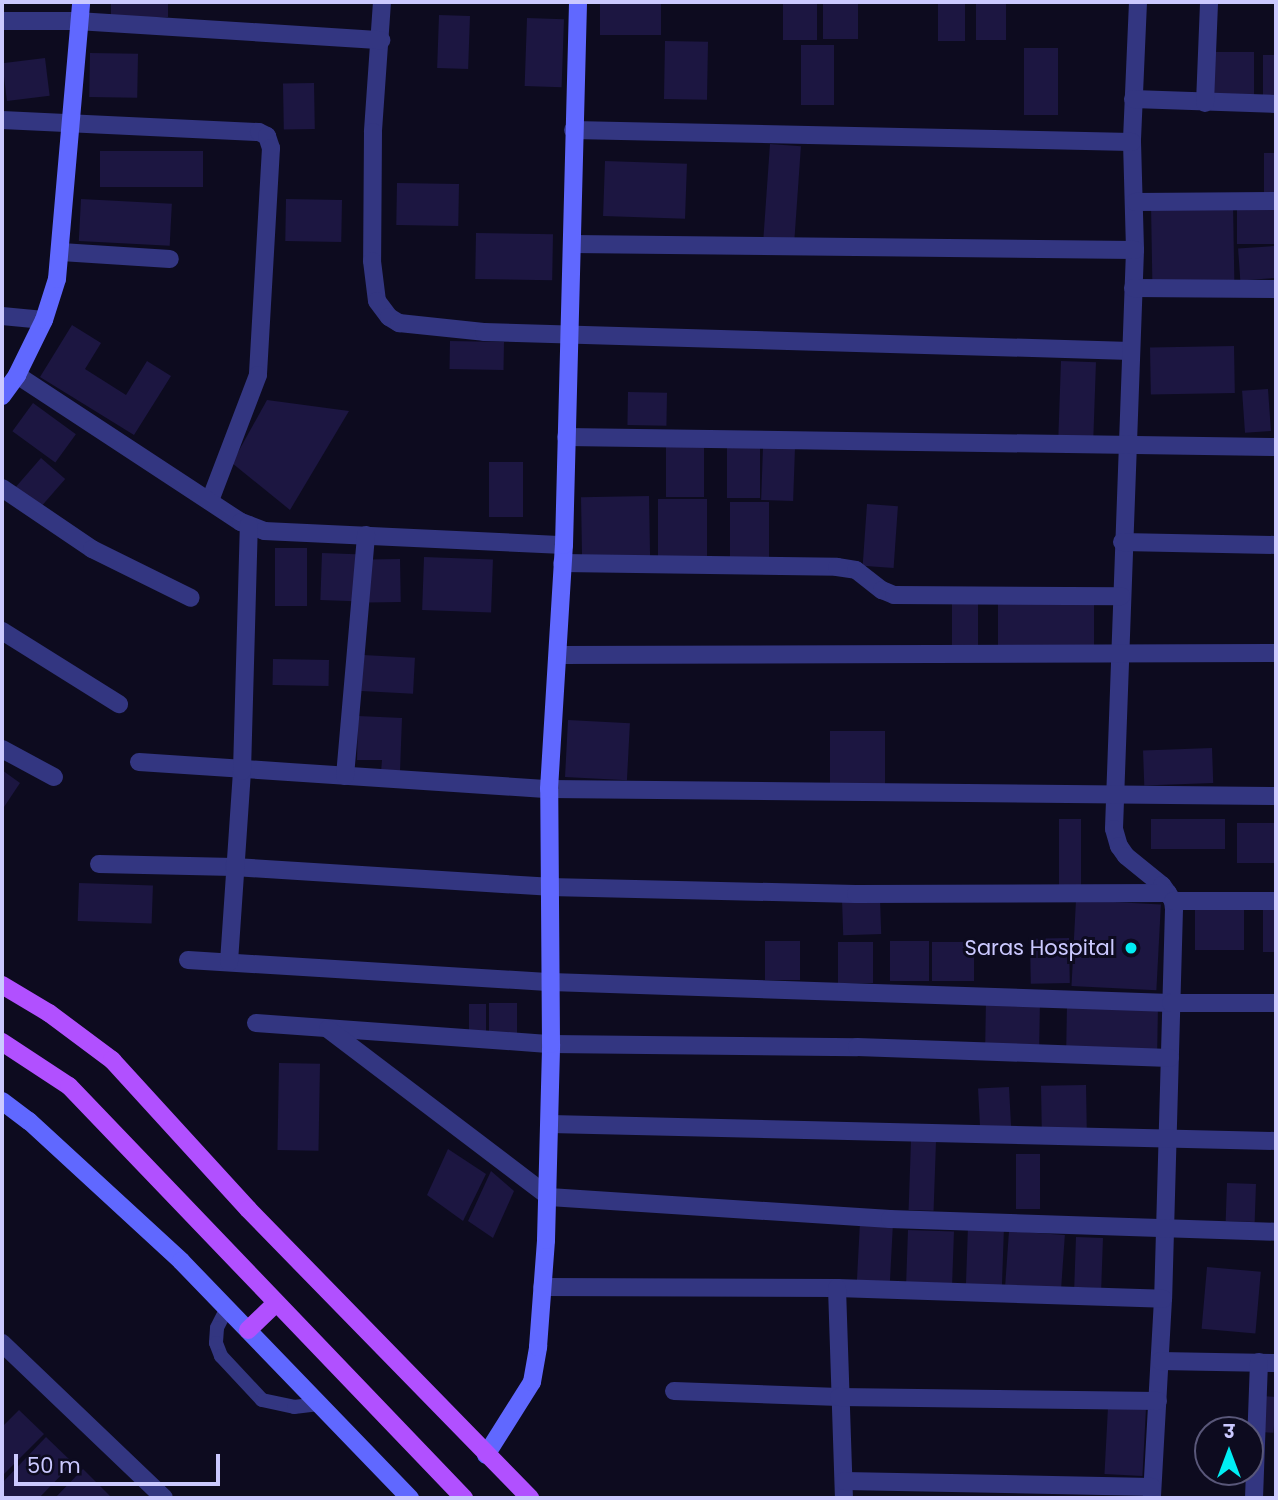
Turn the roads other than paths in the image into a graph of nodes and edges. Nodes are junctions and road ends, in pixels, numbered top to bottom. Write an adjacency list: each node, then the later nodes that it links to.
1 (81, 2): 7 (street)
2 (382, 2): 8 (street)
3 (578, 2): 14 (street)
4 (1138, 2): 9 (street)
5 (1209, 2): 10 (street)
6 (2, 20): 7 (street)
7 (77, 21): 8 (street); 13 (street)
8 (381, 40): 26 (street)
9 (1133, 99): 10 (street); 15 (street)
10 (1205, 103): 11 (street)
11 (1276, 104)
12 (2, 120): 13 (street)
13 (70, 125): 20 (street); 34 (street)
14 (573, 130): 15 (street); 18 (street)
15 (1132, 142): 17 (street)
16 (1276, 201): 17 (street)
17 (1135, 202): 19 (street)
18 (572, 244): 19 (street); 26 (street)
19 (1135, 250): 22 (street)
20 (61, 252): 21 (street); 25 (street)
21 (170, 259)
22 (1133, 288): 23 (street); 27 (street)
23 (1276, 289)
24 (2, 316): 25 (street)
25 (44, 320): 28 (street)
26 (570, 333): 27 (street); 30 (street)
27 (1131, 351): 31 (street)
28 (17, 375): 29 (street); 34 (street)
29 (2, 396)
30 (566, 437): 31 (street); 38 (street)
31 (1126, 445): 32 (street); 37 (street)
32 (1276, 447)
33 (2, 488): 42 (street)
34 (210, 501): 35 (street)
35 (249, 525): 36 (street); 50 (street)
36 (366, 535): 38 (street); 51 (street)
37 (1122, 542): 39 (street); 41 (street)
38 (564, 545): 40 (street)
39 (1276, 545)
40 (562, 563): 41 (street); 46 (street)
41 (1121, 596): 44 (street)
42 (191, 598)
43 (2, 631): 47 (street)
44 (1121, 653): 45 (street); 46 (street); 54 (street)
45 (1276, 653)
46 (558, 655): 53 (street)
47 (119, 704)
48 (2, 749): 52 (street)
49 (139, 762): 50 (street)
50 (243, 771): 51 (street); 57 (street)
51 (345, 776): 53 (street)
52 (54, 778)
53 (549, 789): 54 (street); 58 (street)
54 (1117, 794): 55 (street); 59 (street)
55 (1276, 796)
56 (99, 864): 57 (street)
57 (234, 867): 58 (street); 62 (street)
58 (549, 887): 59 (street); 63 (street)
59 (1170, 897): 60 (street); 65 (street)
60 (1276, 901)
61 (188, 960): 62 (street)
62 (229, 962): 63 (street)
63 (551, 982): 65 (street); 70 (street)
64 (2, 985): 92 (main road)
65 (1171, 1003): 66 (street); 71 (street)
66 (1276, 1003)
67 (256, 1023): 68 (street)
68 (328, 1029): 70 (street); 76 (street)
69 (2, 1042): 82 (main road)
70 (551, 1044): 71 (street); 73 (street)
71 (1170, 1058): 74 (street)
72 (2, 1101): 83 (street)
73 (550, 1124): 74 (street); 76 (street)
74 (1168, 1139): 75 (street); 77 (street)
75 (1276, 1141)
76 (549, 1198): 77 (street); 79 (street)
77 (1164, 1226): 78 (street); 81 (street)
78 (1276, 1231)
79 (542, 1287): 80 (street); 92 (street)
80 (837, 1288): 81 (street); 89 (street)
81 (1163, 1300): 86 (street)
82 (276, 1303): 84 (main road); 97 (main road)
83 (227, 1308): 84 (street); 91 (lane)
84 (248, 1330): 91 (street)
85 (2, 1343): 95 (street)
86 (1160, 1361): 87 (street); 90 (street)
87 (1268, 1363): 99 (street)
88 (674, 1391): 89 (street)
89 (839, 1397): 90 (street); 93 (street)
90 (1158, 1401): 94 (street)
91 (319, 1404): 96 (street)
92 (486, 1455): 98 (main road)
93 (844, 1489): 94 (street)
94 (1152, 1493)
95 (164, 1498)
96 (410, 1498)
97 (464, 1498)
98 (530, 1498)
99 (1254, 1498)

